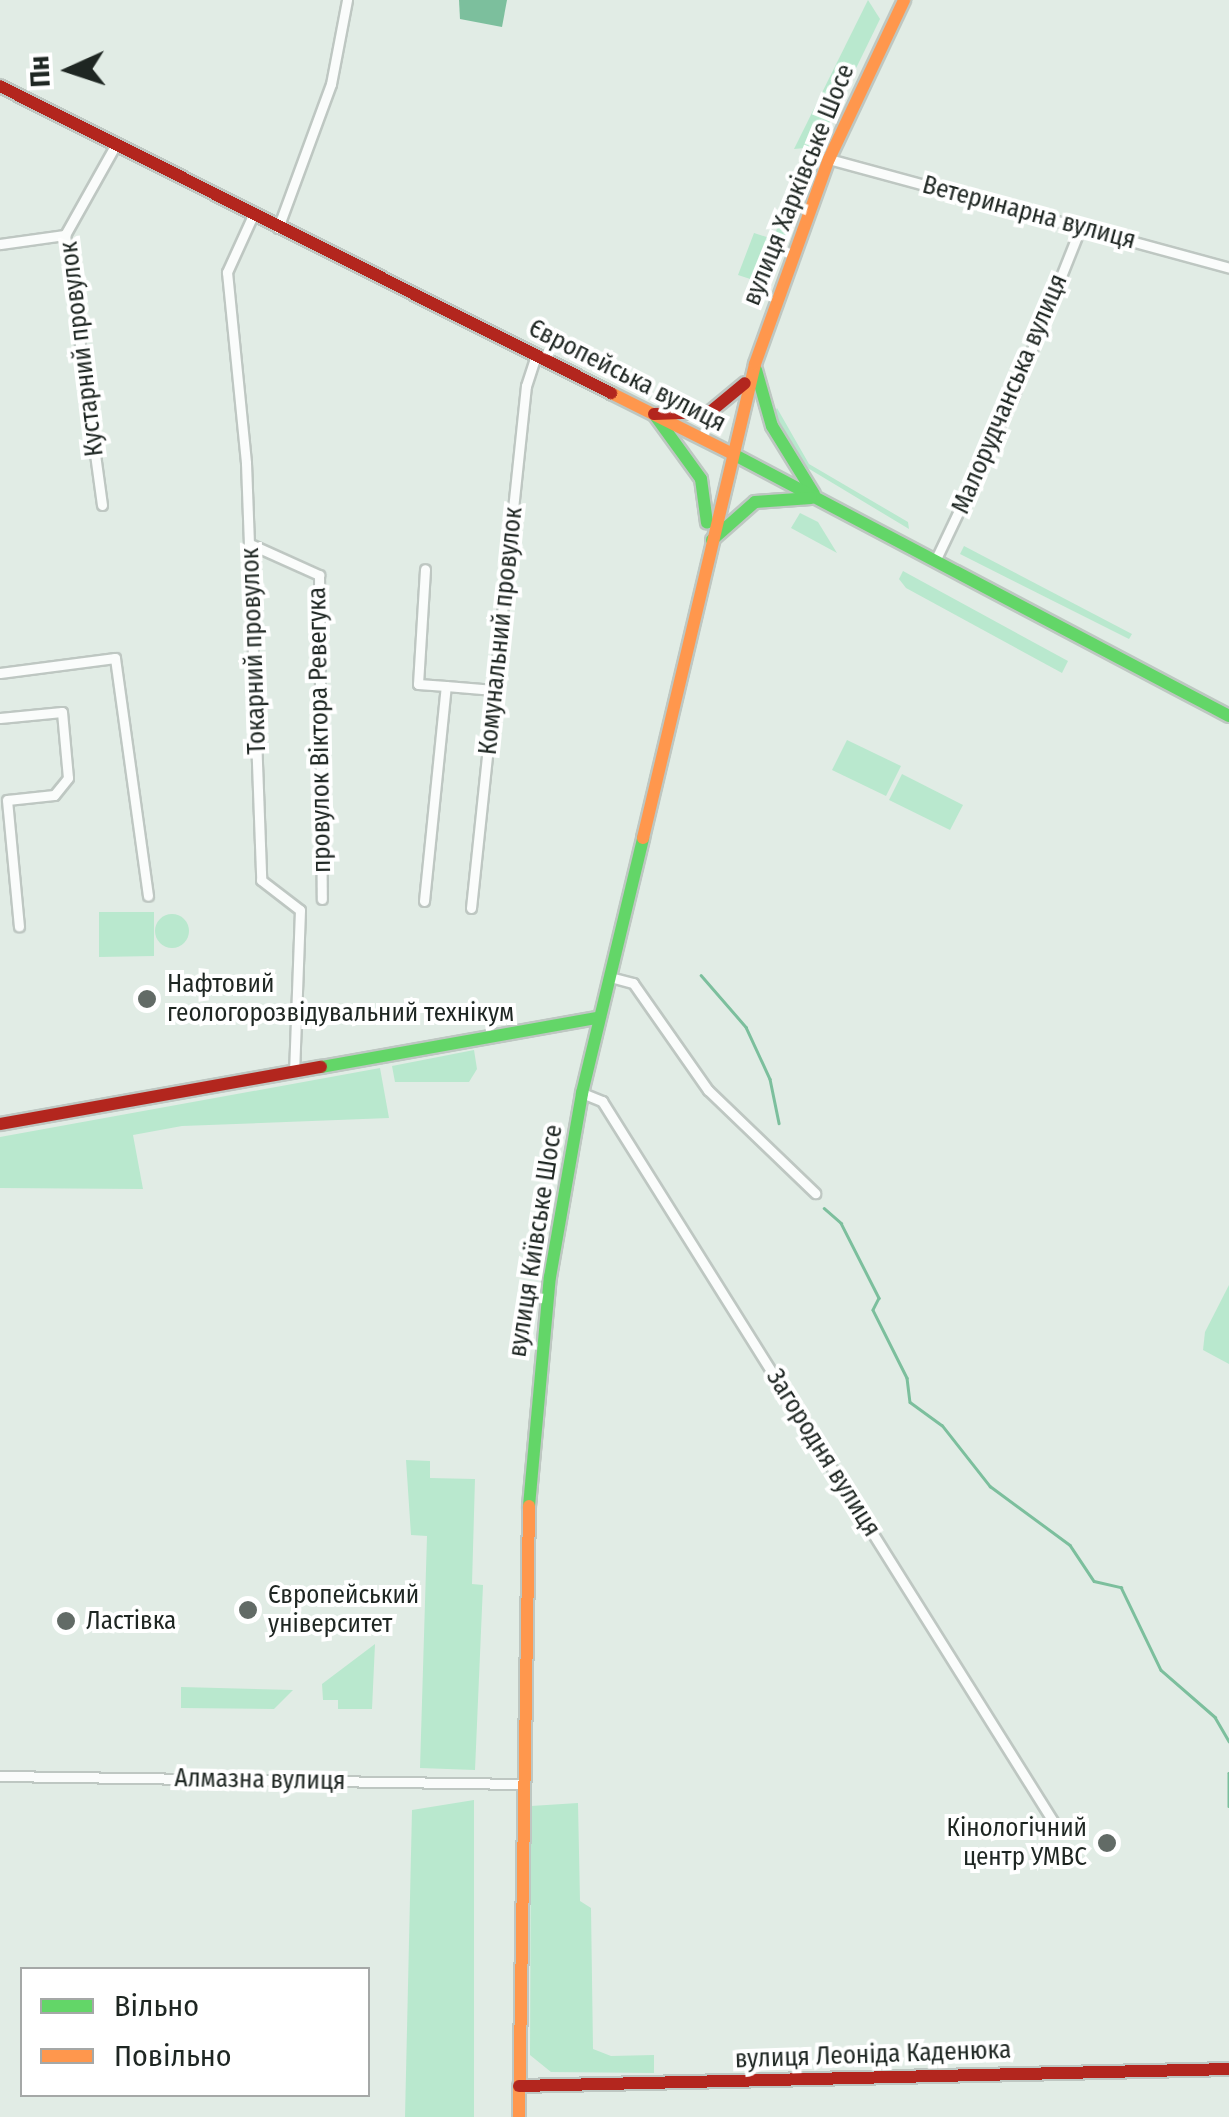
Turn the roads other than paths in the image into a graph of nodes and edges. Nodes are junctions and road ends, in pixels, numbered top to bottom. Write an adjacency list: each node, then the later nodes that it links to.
1 (346, 0): 8 (street)
2 (904, 0): 5 (main road, вулиця Харківське Шосе)
3 (0, 86): 4 (main road, Європейська вулиця)
4 (115, 146): 6 (main road, Європейська вулиця); 9 (street, Кустарний провулок)
5 (829, 160): 7 (street, Ветеринарна вулиця); 13 (main road, вулиця Харківське Шосе)
6 (253, 215): 8 (main road, Європейська вулиця); 19 (street, Токарний провулок)
7 (1081, 226): 11 (street, Ветеринарна вулиця); 21 (street, Малорудчанська вулиця)
8 (278, 228): 12 (main road, Європейська вулиця)
9 (66, 235): 10 (street); 18 (street, Кустарний провулок)
10 (0, 244)
11 (1229, 268)
12 (536, 355): 15 (main road, Європейська вулиця); 25 (street, Комунальний провулок)
13 (755, 364): 14 (main road, вулиця Харківське Шосе); 15 (main road); 17 (main road)
14 (748, 391): 16 (main road, вулиця Київське Шосе)
15 (654, 414): 16 (main road, Європейська вулиця); 20 (main road)
16 (731, 453): 17 (main road, Європейська вулиця); 20 (main road, вулиця Київське Шосе)
17 (817, 498): 20 (main road); 21 (main road, Європейська вулиця)
18 (102, 505)
19 (250, 544): 29 (street, провулок Віктора Ревегука); 35 (street, Токарний провулок)
20 (708, 544): 33 (main road, вулиця Київське Шосе)
21 (935, 560): 26 (main road, Європейська вулиця)
22 (425, 570): 24 (street)
23 (0, 673): 28 (street)
24 (446, 686): 25 (street); 30 (street)
25 (494, 690): 31 (street, Комунальний провулок)
26 (1229, 716)
27 (0, 718): 32 (street)
28 (148, 896)
29 (322, 900)
30 (424, 900)
31 (471, 908)
32 (18, 926)
33 (608, 976): 34 (main road, вулиця Київське Шосе); 38 (street)
34 (598, 1018): 35 (main road); 36 (main road, вулиця Київське Шосе)
35 (294, 1072): 37 (main road)
36 (582, 1093): 40 (main road, вулиця Київське Шосе); 41 (street, Загородня вулиця)
37 (0, 1124)
38 (815, 1194)
39 (0, 1776): 40 (street, Алмазна вулиця)
40 (521, 1784): 43 (main road, вулиця Київське Шосе)
41 (1054, 1824)
42 (1229, 2069): 43 (main road, вулиця Леоніда Каденюка)
43 (519, 2086): 44 (main road, вулиця Київське Шосе)
44 (519, 2117)

